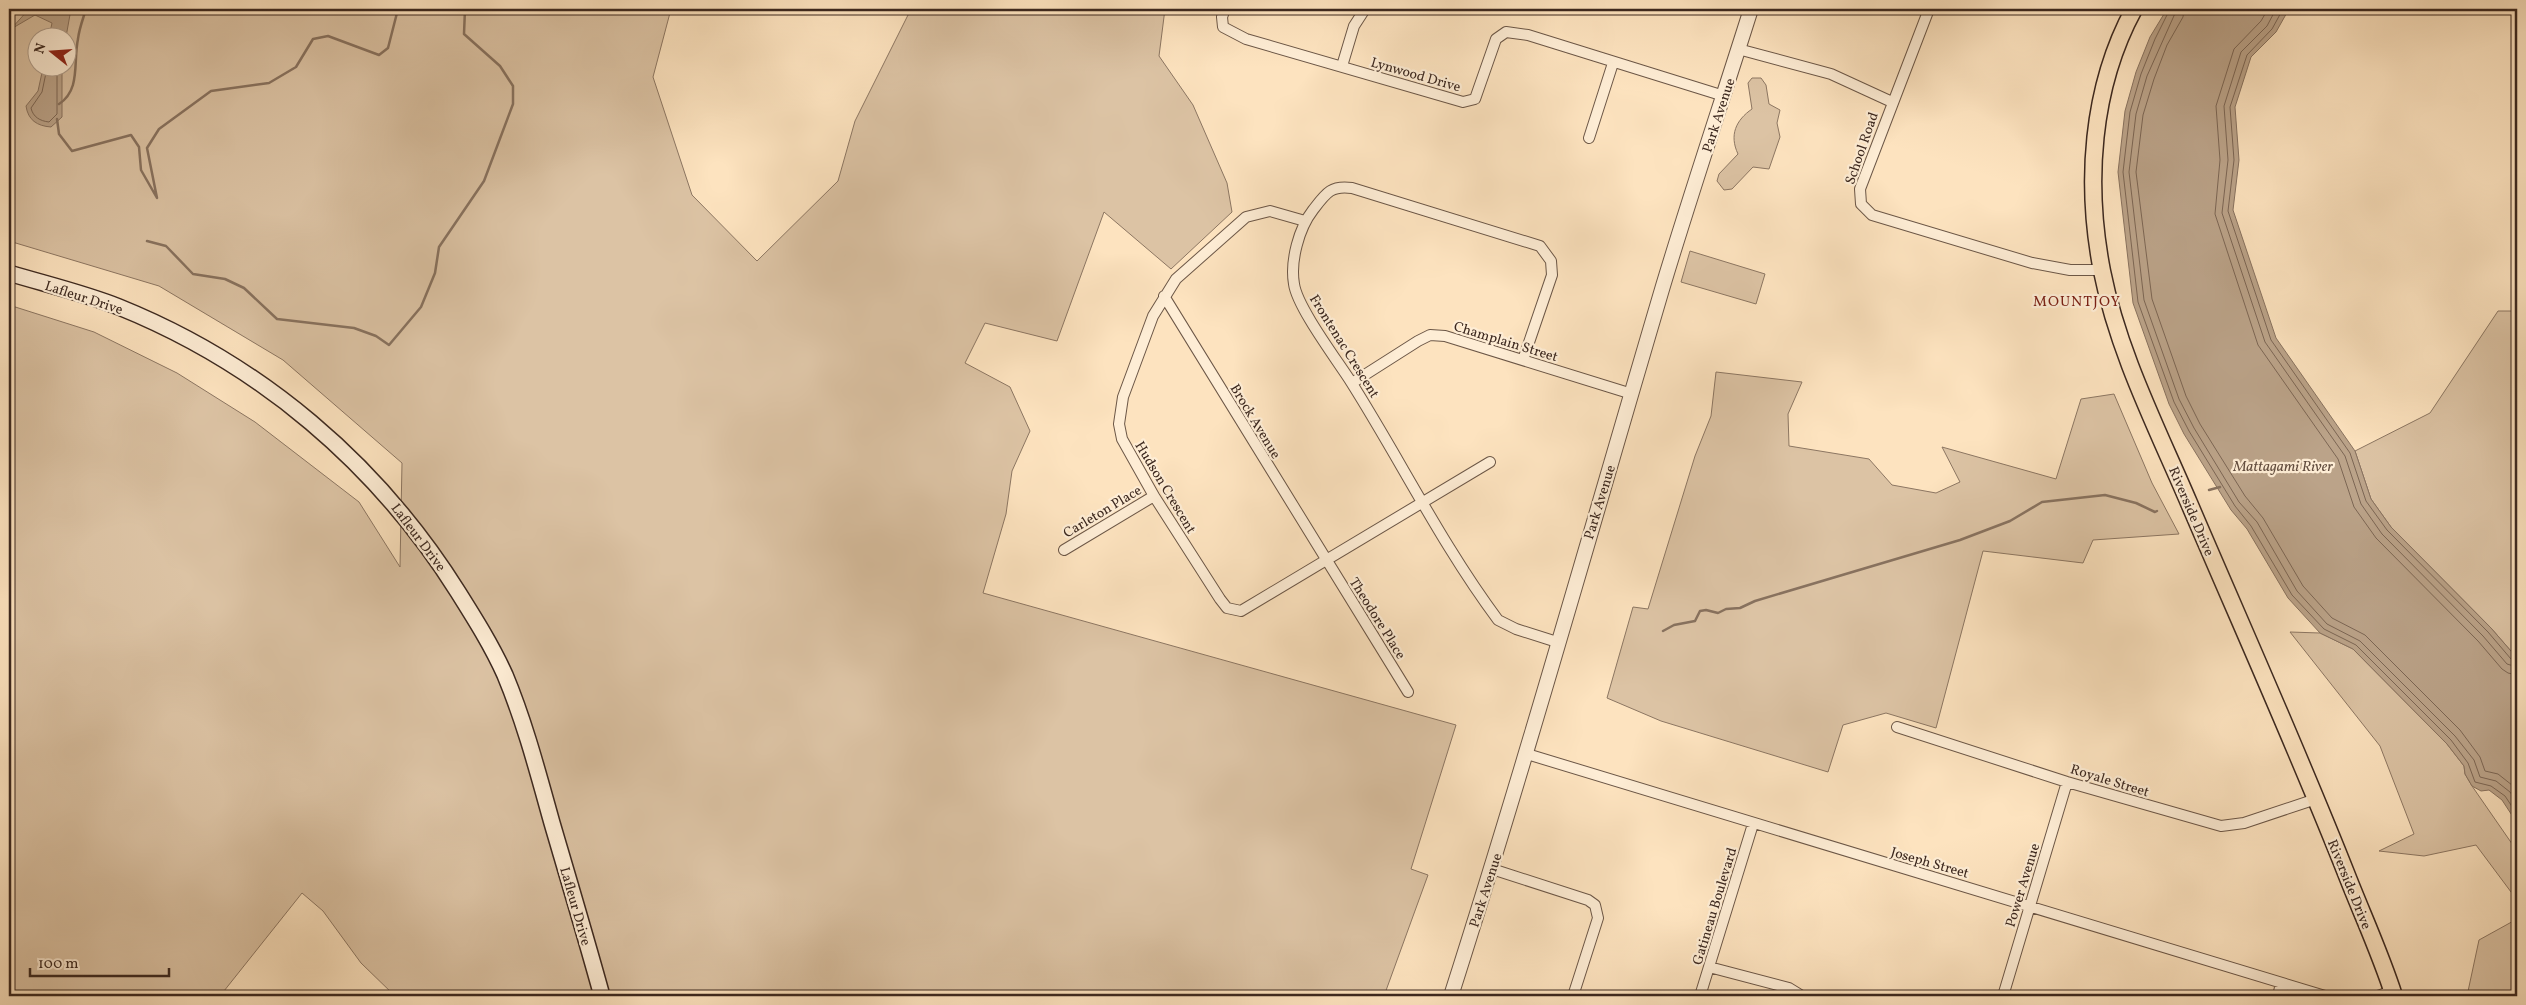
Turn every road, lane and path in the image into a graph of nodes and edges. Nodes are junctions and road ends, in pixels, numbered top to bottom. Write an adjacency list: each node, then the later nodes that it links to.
1 (1225, 9): 8 (street, Lynwood Drive)
2 (1365, 9): 8 (street)
3 (1751, 9): 6 (street, Park Avenue)
4 (1929, 9): 10 (street)
5 (2134, 9): 13 (main road, Riverside Drive)
6 (1738, 49): 9 (street, Park Avenue); 10 (street, School Road)
7 (1613, 63): 8 (street, Lynwood Drive); 9 (street, Lynwood Drive); 11 (street)
8 (1342, 66)
9 (1724, 96): 18 (street, Park Avenue)
10 (1892, 102): 13 (street, School Road)
11 (1589, 138)
12 (1305, 221): 15 (street, Hudson Crescent); 16 (street, Frontenac Crescent); 17 (street, Frontenac Crescent)
13 (2102, 270): 29 (main road, Riverside Drive)
14 (9, 273): 36 (main road, Lafleur Drive)
15 (1164, 296): 20 (street, Hudson Crescent); 23 (street, Brock Avenue)
16 (1523, 360): 17 (street, Champlain Street); 18 (street, Champlain Street)
17 (1352, 383): 21 (street, Frontenac Crescent)
18 (1632, 394): 24 (street, Park Avenue)
19 (1490, 462): 21 (street, Hudson Crescent)
20 (1154, 496): 22 (street, Carleton Place); 23 (street, Hudson Crescent)
21 (1422, 502): 23 (street, Hudson Crescent); 24 (street, Frontenac Crescent)
22 (1064, 550)
23 (1325, 559): 25 (street, Theodore Place)
24 (1558, 642): 27 (street, Park Avenue)
25 (1408, 692)
26 (1898, 727): 28 (street, Royale Street)
27 (1527, 754): 30 (street, Joseph Street); 31 (street, Park Avenue)
28 (2068, 782): 29 (street, Royale Street); 32 (street, Power Avenue)
29 (2316, 798): 35 (main road, Riverside Drive)
30 (1754, 824): 32 (street, Joseph Street); 33 (street, Gatineau Boulevard)
31 (1492, 869): 37 (street, Park Avenue); 38 (street)
32 (2030, 905): 34 (street, Joseph Street); 41 (street, Power Avenue)
33 (1709, 967): 39 (street, Gatineau Boulevard); 40 (street)
34 (2282, 983): 42 (street); 43 (street, Joseph Street)
35 (2388, 994)
36 (602, 996)
37 (1451, 996)
38 (1573, 996)
39 (1700, 996)
40 (1802, 996)
41 (2003, 996)
42 (2278, 996)
43 (2325, 996)

